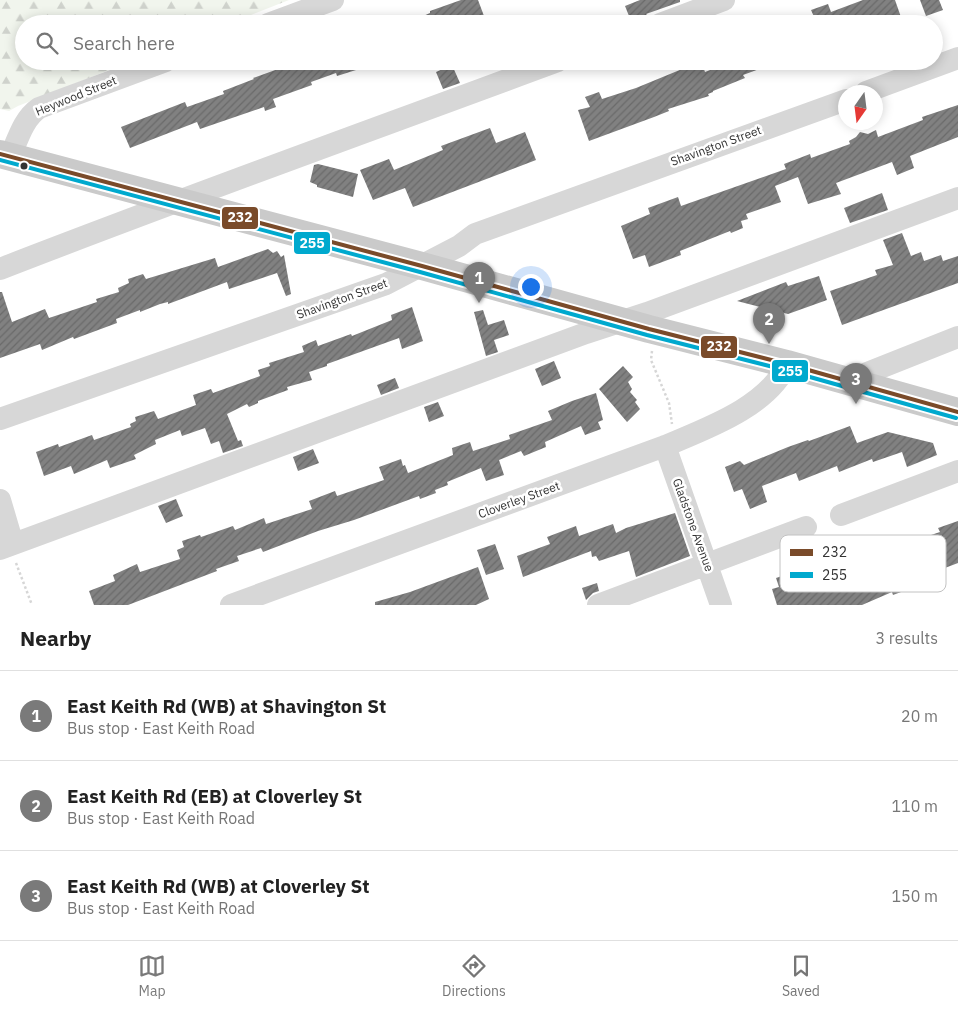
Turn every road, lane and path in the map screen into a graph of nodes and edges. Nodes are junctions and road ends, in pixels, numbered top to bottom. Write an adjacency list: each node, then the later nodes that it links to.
1 (333, 0): 3 (street)
2 (724, 0): 4 (street)
3 (292, 15)
4 (684, 15)
5 (958, 58): 6 (street)
6 (943, 64)
7 (142, 70): 12 (street, Heywood Street)
8 (534, 70): 14 (street)
9 (926, 70): 10 (street)
10 (883, 86)
11 (838, 103): 15 (street, Shavington Street)
12 (5, 155): 14 (main road)
13 (958, 198): 17 (street)
14 (176, 201): 15 (main road); 16 (street)
15 (422, 266): 17 (main road); 24 (street, Shavington Street)
16 (0, 269)
17 (622, 322): 20 (main road); 32 (street)
18 (958, 337): 21 (street)
19 (652, 350): 22 (path)
20 (787, 364): 21 (main road); 25 (street, Cloverley Street)
21 (848, 381): 23 (main road)
22 (669, 403)
23 (958, 412)
24 (0, 419)
25 (665, 446): 33 (street, Gladstone Avenue); 35 (street, Cloverley Street)
26 (958, 472): 28 (street)
27 (0, 500): 32 (street)
28 (841, 514)
29 (806, 527): 30 (street)
30 (785, 535)
31 (780, 537): 33 (street)
32 (7, 546): 34 (path)
33 (708, 564): 36 (street); 37 (street, Gladstone Avenue)
34 (32, 605)
35 (231, 605)
36 (598, 605)
37 (721, 605)

